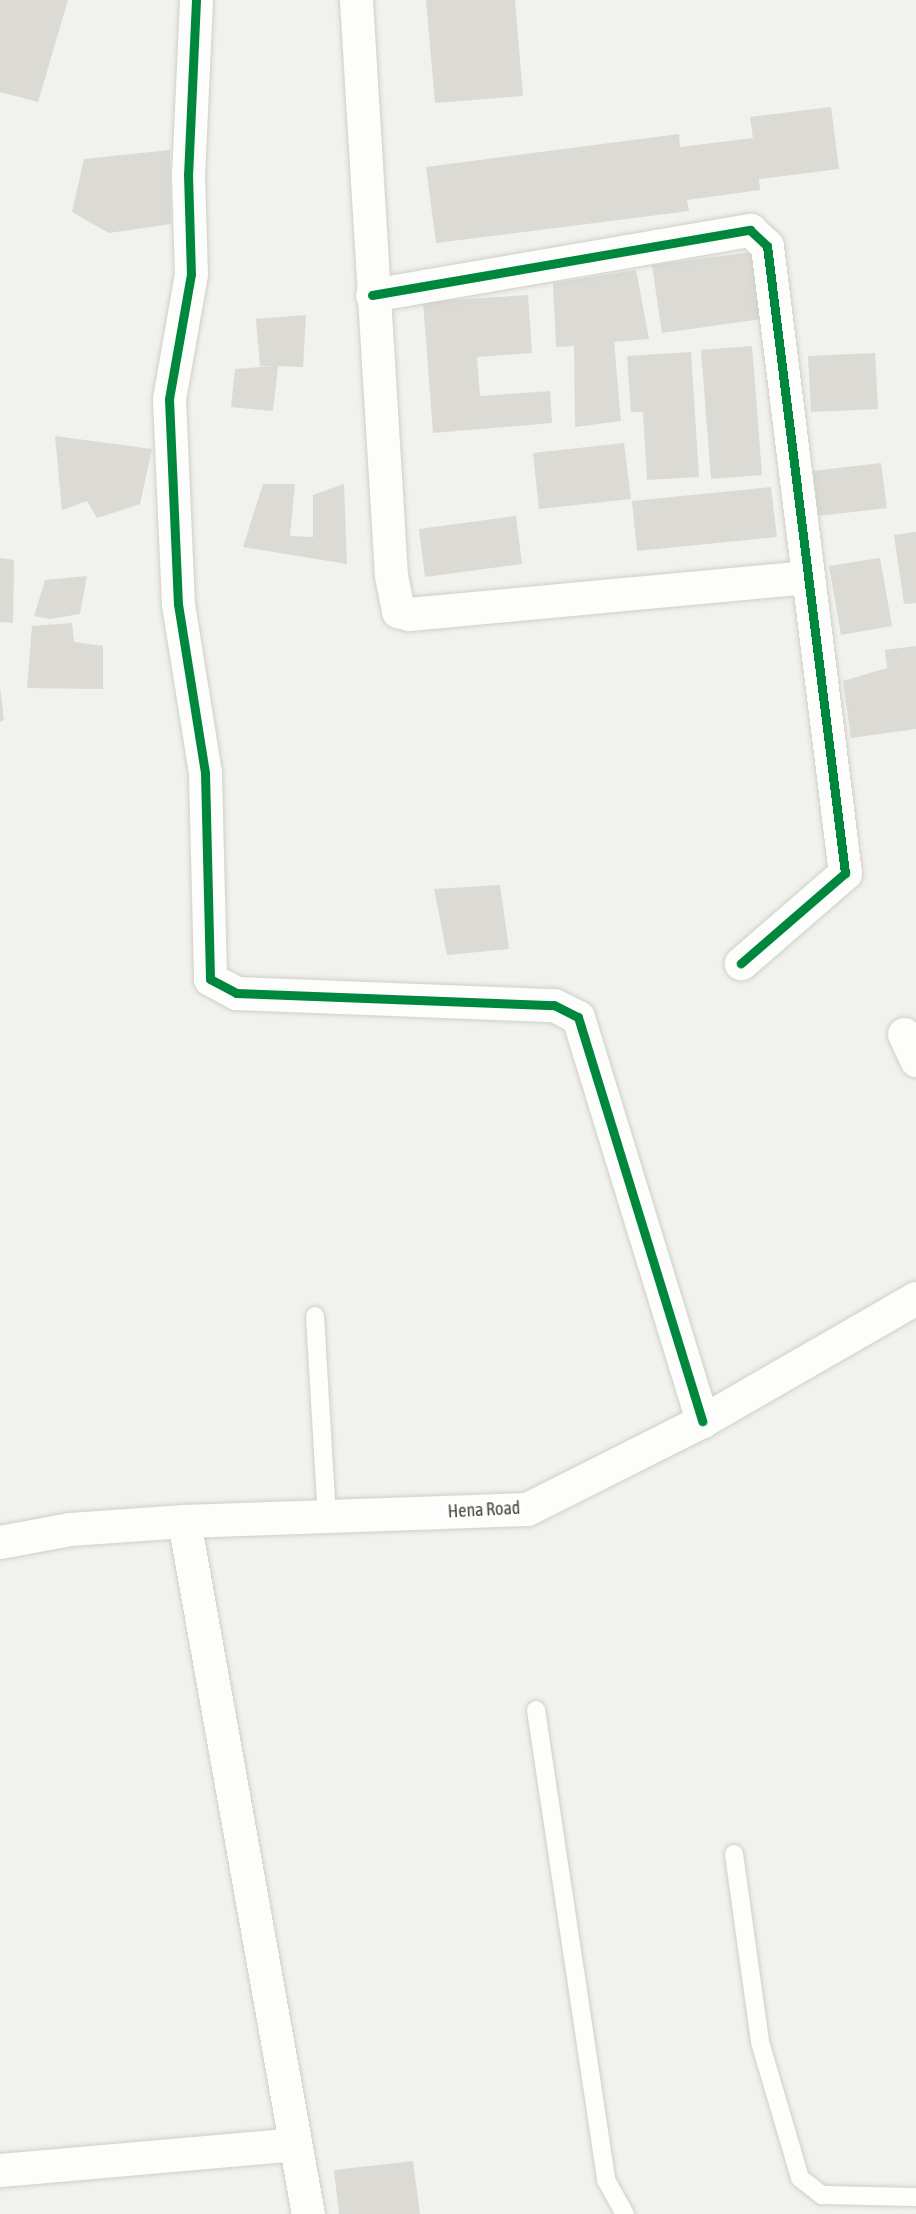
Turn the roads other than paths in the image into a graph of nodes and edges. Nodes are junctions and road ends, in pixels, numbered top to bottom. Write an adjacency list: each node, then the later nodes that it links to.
1 (196, 0): 8 (street)
2 (356, 0): 3 (street)
3 (372, 296): 4 (street); 4 (street)
4 (807, 577): 5 (street)
5 (741, 963)
6 (916, 1298): 8 (street, Hena Road)
7 (315, 1316): 9 (lane)
8 (702, 1421): 9 (street, Hena Road)
9 (327, 1516): 10 (street, Hena Road)
10 (184, 1521): 11 (street, Hena Road); 14 (street)
11 (0, 1542)
12 (536, 1710): 18 (lane)
13 (734, 1854): 16 (lane)
14 (295, 2144): 15 (street); 17 (street)
15 (0, 2170)
16 (916, 2196)
17 (308, 2214)
18 (625, 2214)

